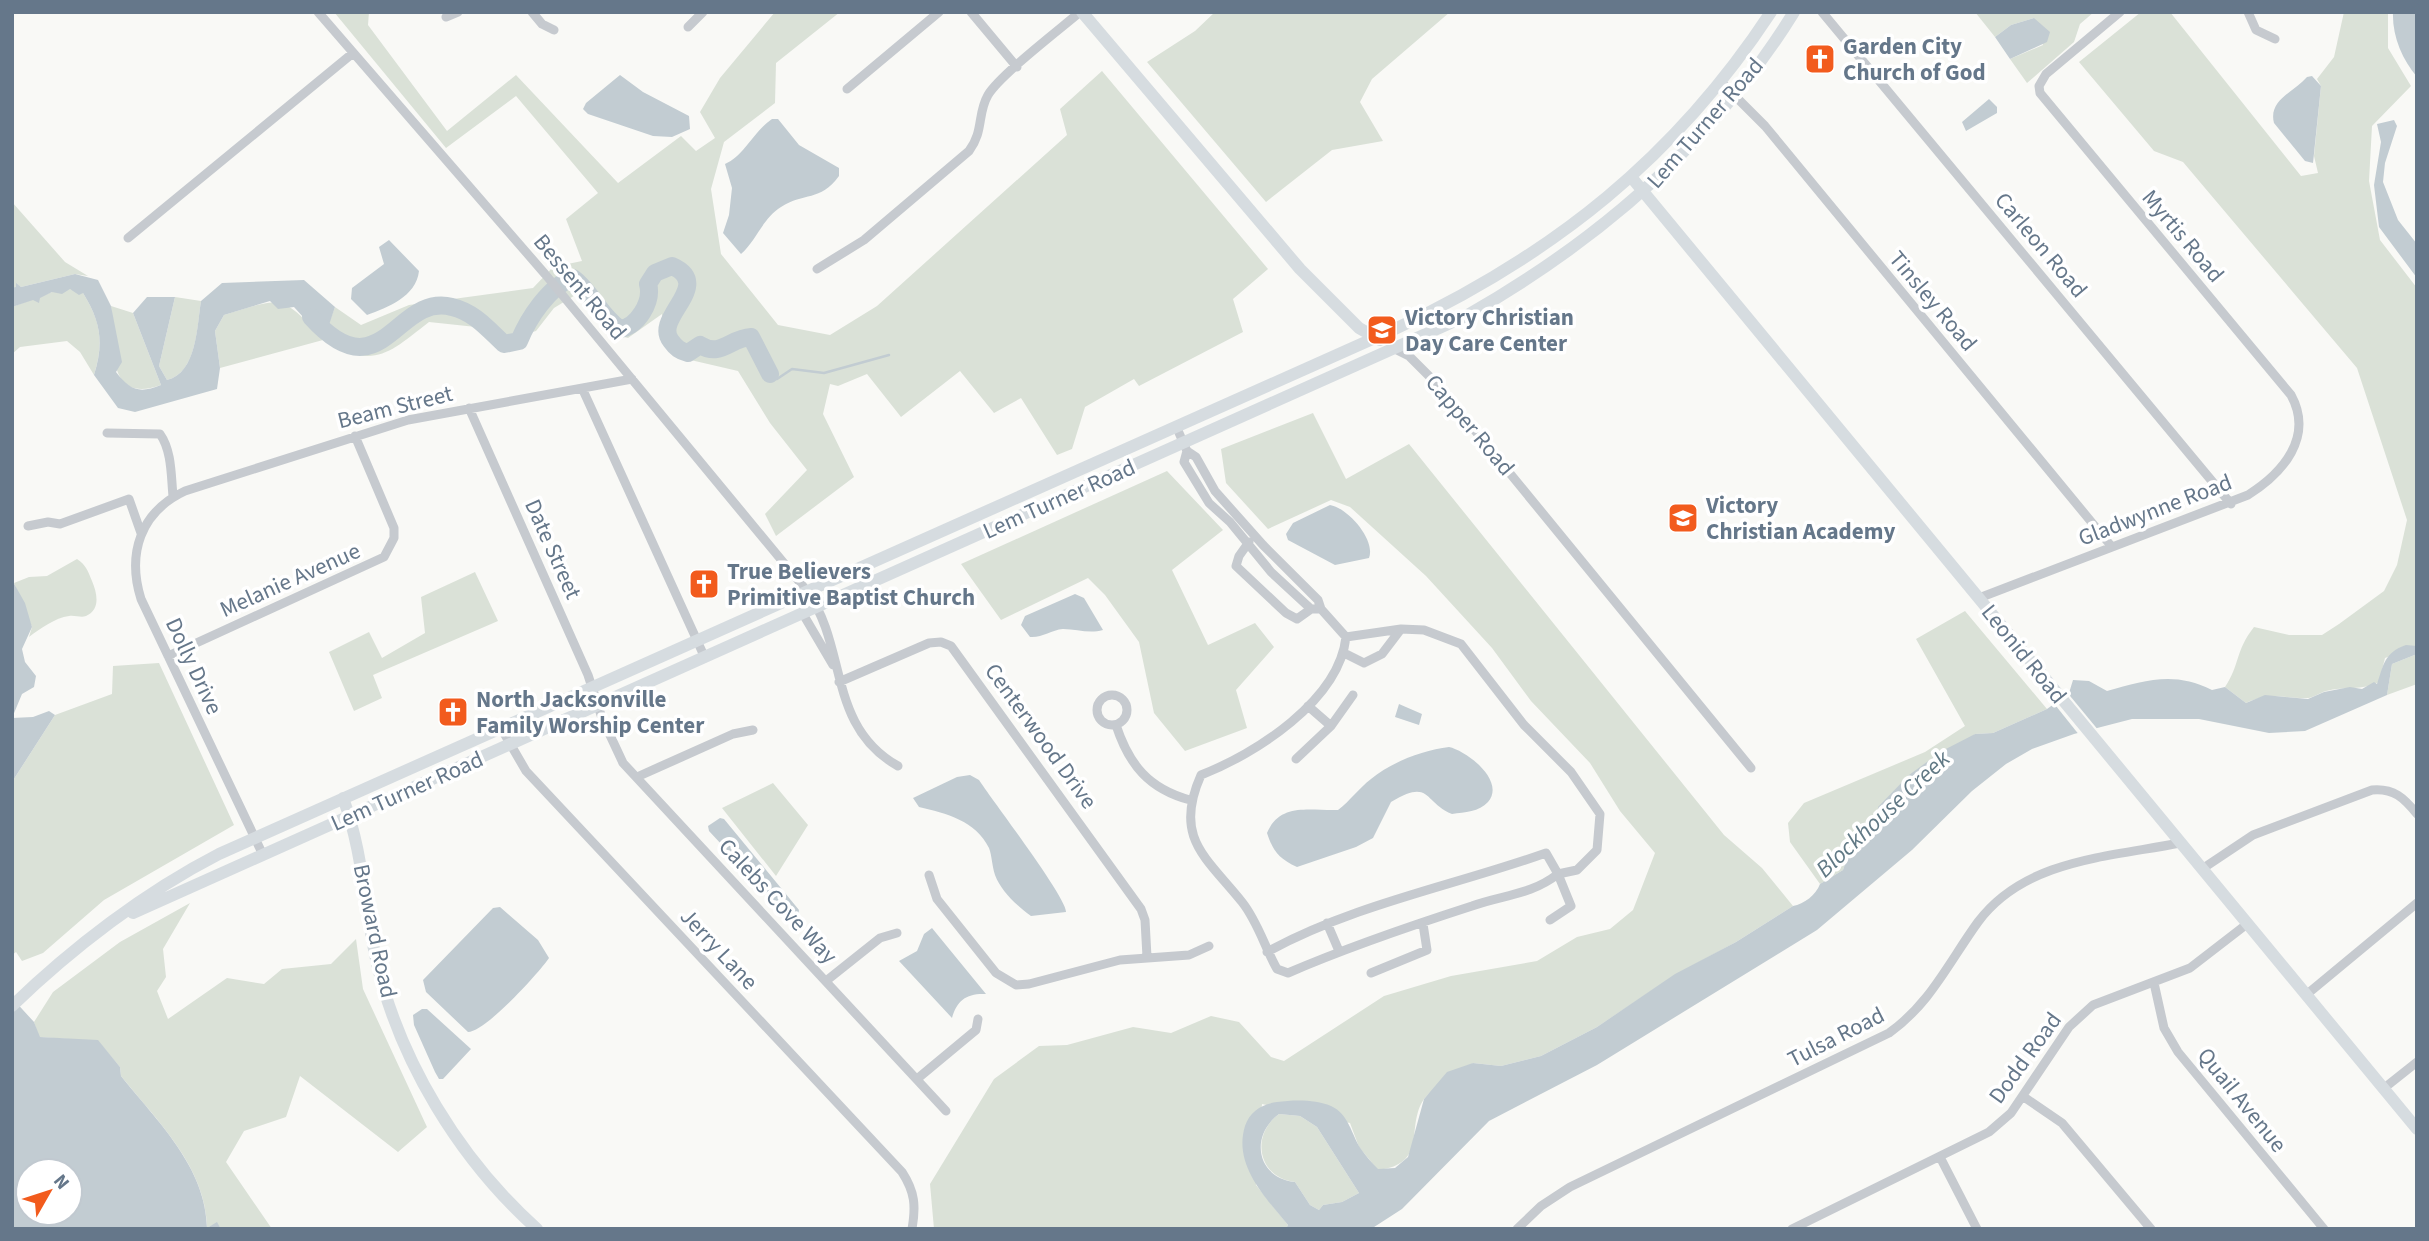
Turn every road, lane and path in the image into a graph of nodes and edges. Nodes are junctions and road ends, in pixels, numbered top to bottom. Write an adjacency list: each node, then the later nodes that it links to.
1 (318, 12): 17 (street, Bessent Road)
2 (457, 12): 13 (street)
3 (532, 12): 15 (street)
4 (703, 12): 14 (street)
5 (939, 12): 20 (street)
6 (971, 12): 18 (street)
7 (1081, 12): 18 (street); 26 (main road, Capper Road)
8 (1771, 12): 19 (main road, Lem Turner Road)
9 (1794, 12): 21 (main road, Lem Turner Road)
10 (1822, 12): 37 (street, Carleon Road)
11 (2120, 12): 31 (street, Myrtis Road)
12 (2248, 12): 16 (street)
13 (446, 16)
14 (688, 27)
15 (554, 30)
16 (2275, 39)
17 (353, 53): 24 (street); 28 (street, Bessent Road)
18 (1017, 67): 25 (street)
19 (1721, 82): 21 (street, Tinsley Road); 22 (main road, Lem Turner Road)
20 (847, 89)
21 (1734, 96): 23 (main road, Lem Turner Road); 44 (street, Tinsley Road)
22 (1632, 178): 23 (main road, Leonid Road); 26 (main road, Lem Turner Road)
23 (1644, 193): 27 (main road, Lem Turner Road); 46 (main road, Leonid Road)
24 (128, 238)
25 (817, 268)
26 (1375, 337): 27 (main road, Capper Road); 32 (main road, Lem Turner Road)
27 (1395, 349): 35 (main road, Lem Turner Road); 69 (street, Capper Road)
28 (632, 379): 29 (street, Beam Street); 45 (street, Bessent Road)
29 (582, 388): 30 (street, Beam Street); 52 (street)
30 (469, 408): 34 (street, Beam Street); 58 (street, Date Street)
31 (2300, 411): 37 (street, Gladwynne Road)
32 (1176, 426): 35 (street); 38 (main road, Lem Turner Road)
33 (107, 433): 36 (street)
34 (355, 436): 36 (street, Beam Street); 54 (street, Melanie Avenue)
35 (1186, 447): 40 (main road, Lem Turner Road); 42 (street); 43 (street)
36 (173, 496): 41 (street, Dolly Drive)
37 (2231, 504): 44 (street, Gladwynne Road)
38 (989, 509): 40 (main road); 45 (main road, Lem Turner Road)
39 (28, 526): 41 (street)
40 (997, 527): 47 (main road, Lem Turner Road)
41 (141, 533): 54 (street, Dolly Drive)
42 (1256, 536): 43 (street); 48 (street)
43 (1247, 544): 48 (street); 48 (street)
44 (2112, 547): 46 (street, Gladwynne Road)
45 (807, 591): 47 (street, Bessent Road); 49 (street); 52 (main road, Lem Turner Road)
46 (1979, 598): 76 (main road, Leonid Road)
47 (819, 607): 49 (main road, Lem Turner Road); 56 (street, Bessent Road)
48 (1316, 609): 51 (street)
49 (803, 614): 55 (main road, Lem Turner Road); 56 (street, Bessent Road)
50 (1401, 629): 51 (street); 53 (street); 79 (street)
51 (1346, 637): 53 (street)
52 (696, 641): 55 (street); 58 (main road, Lem Turner Road)
53 (1344, 653): 61 (street)
54 (167, 656): 75 (street, Dolly Drive)
55 (705, 658): 60 (main road, Lem Turner Road)
56 (834, 667): 57 (street, Bessent Road)
57 (839, 682): 68 (street, Bessent Road); 91 (street, Centerwood Drive)
58 (592, 687): 60 (street, Date Street); 64 (main road, Lem Turner Road)
59 (1353, 695): 63 (street)
60 (598, 706): 66 (main road, Lem Turner Road); 70 (street, Calebs Cove Way)
61 (1308, 706): 63 (street); 72 (street)
62 (1116, 725): 72 (street)
63 (1331, 726): 67 (street)
64 (501, 728): 66 (street, Jerry Lane); 71 (main road, Lem Turner Road)
65 (753, 730): 70 (street)
66 (510, 745): 74 (main road, Lem Turner Road); 106 (street, Jerry Lane)
67 (1296, 758)
68 (898, 765)
69 (1751, 768)
70 (637, 777): 93 (street, Calebs Cove Way)
71 (343, 798): 74 (main road, Broward Road); 75 (main road, Lem Turner Road)
72 (1190, 800): 90 (street)
73 (2417, 814): 78 (street)
74 (350, 817): 77 (main road, Lem Turner Road); 105 (main road, Broward Road)
75 (255, 838): 77 (street, Dolly Drive); 82 (main road, Lem Turner Road)
76 (2180, 843): 78 (main road, Leonid Road); 107 (street, Tulsa Road)
77 (263, 855): 82 (main road, Lem Turner Road)
78 (2202, 869): 86 (main road, Leonid Road)
79 (1558, 874): 83 (street); 84 (street); 85 (street)
80 (929, 875): 91 (street)
81 (2417, 903): 95 (street)
82 (123, 917): 96 (main road, Lem Turner Road)
83 (1550, 920)
84 (1327, 923): 89 (street); 90 (street)
85 (1423, 923): 89 (street); 92 (street)
86 (2247, 924): 94 (street, Dodd Road); 95 (main road, Leonid Road)
87 (897, 933): 93 (street)
88 (1209, 946): 91 (street)
89 (1339, 951): 90 (street)
90 (1267, 952)
91 (1147, 957)
92 (1371, 973)
93 (826, 981): 99 (street, Calebs Cove Way)
94 (2154, 983): 101 (street, Dodd Road); 111 (street, Quail Avenue)
95 (2306, 995): 100 (main road, Leonid Road)
96 (12, 1006)
97 (978, 1019): 99 (street)
98 (2417, 1062): 100 (street)
99 (917, 1079): 102 (street, Calebs Cove Way)
100 (2383, 1089): 103 (main road, Leonid Road)
101 (2024, 1097): 104 (street, Dodd Road); 110 (street)
102 (946, 1111)
103 (2417, 1129)
104 (1941, 1158): 108 (street, Dodd Road); 109 (street)
105 (537, 1229)
106 (912, 1229)
107 (1517, 1229)
108 (1793, 1229)
109 (1978, 1229)
110 (2151, 1229)
111 (2324, 1229)

